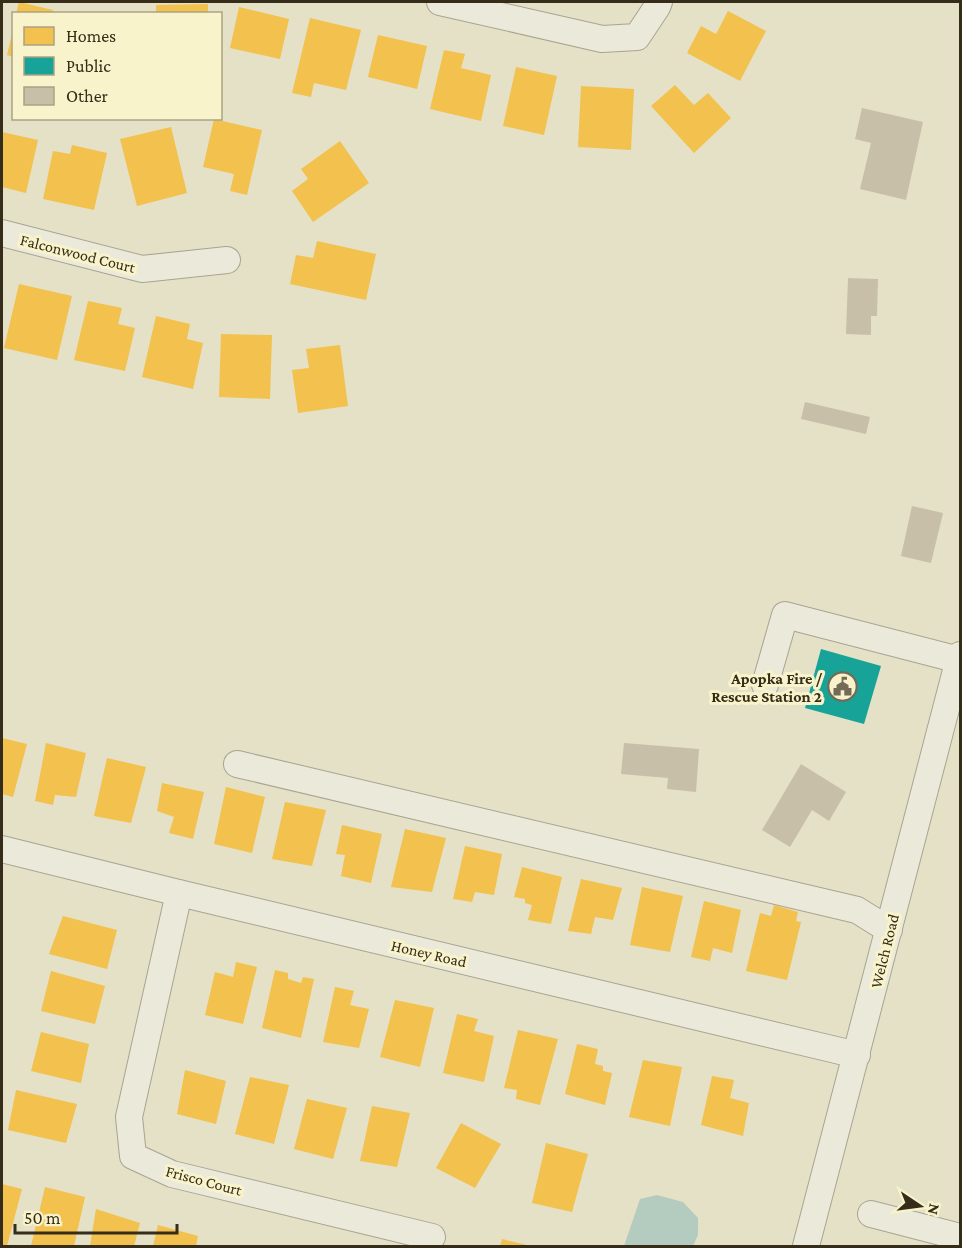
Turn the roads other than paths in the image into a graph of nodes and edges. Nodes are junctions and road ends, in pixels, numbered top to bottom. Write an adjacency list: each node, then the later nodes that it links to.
1 (440, 2): 2 (street)
2 (659, 2)
3 (2, 233): 4 (street, Falconwood Court)
4 (226, 260)
5 (960, 658): 6 (street); 10 (street, Welch Road)
6 (765, 685)
7 (237, 764): 10 (street)
8 (2, 849): 9 (street, Honey Road)
9 (178, 893): 11 (street, Honey Road); 14 (street, Frisco Court)
10 (889, 930): 11 (street, Welch Road)
11 (857, 1055): 15 (street, Welch Road)
12 (871, 1214): 13 (street)
13 (960, 1236)
14 (432, 1237)
15 (806, 1246)

